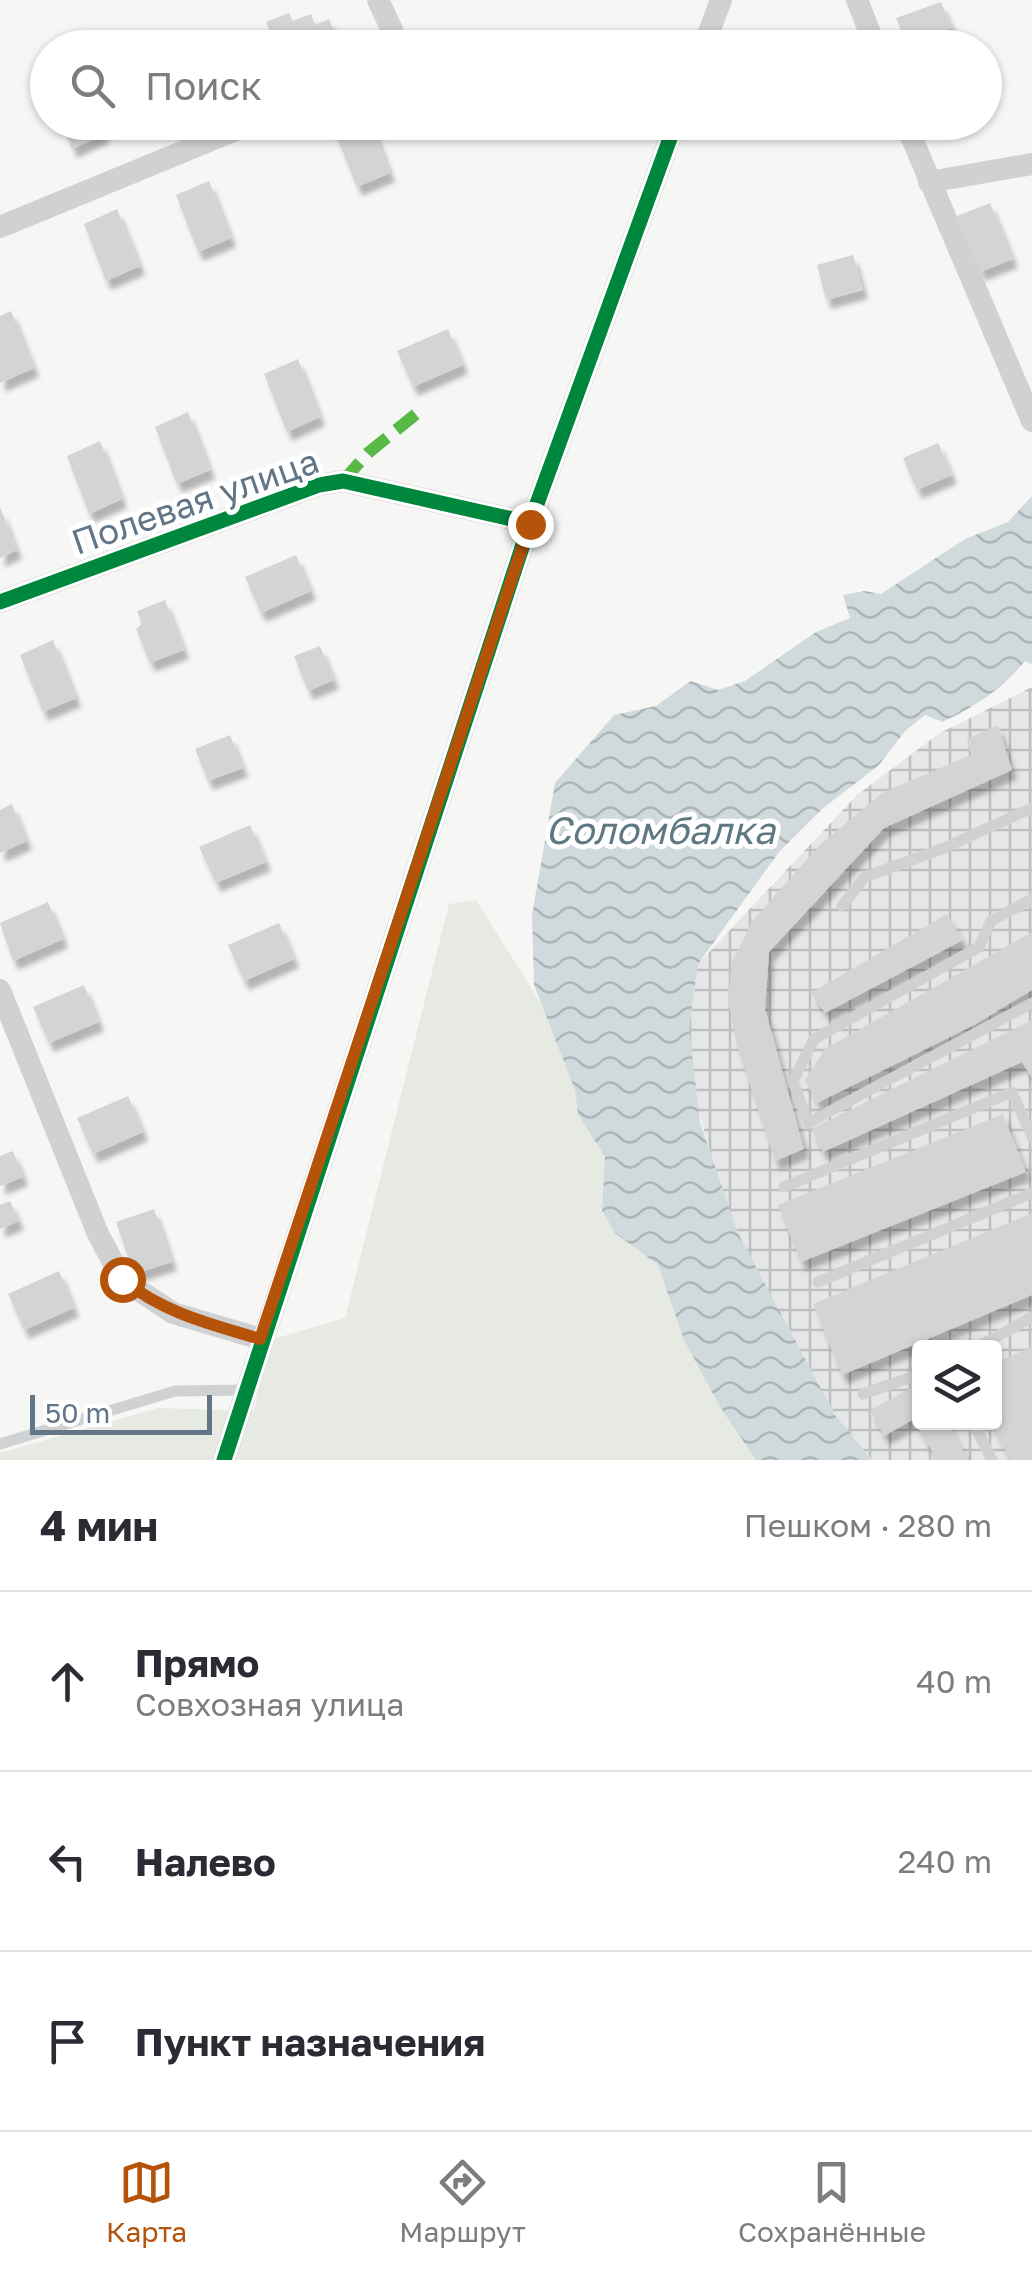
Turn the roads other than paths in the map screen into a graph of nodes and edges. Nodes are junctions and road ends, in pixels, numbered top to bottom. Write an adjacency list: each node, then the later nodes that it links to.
1 (378, 0): 4 (street)
2 (721, 0): 5 (street)
3 (857, 0): 6 (street)
4 (392, 30)
5 (710, 30)
6 (869, 30)
7 (211, 140): 12 (street)
8 (669, 140): 14 (street)
9 (912, 140): 11 (street)
10 (1032, 164): 11 (street)
11 (929, 182): 13 (street)
12 (0, 227)
13 (1032, 421)
14 (530, 524): 15 (street, Полевая улица); 28 (street)
15 (0, 602)
16 (1032, 808): 18 (lane)
17 (1032, 900): 20 (lane)
18 (842, 906)
19 (0, 990): 28 (street)
20 (1032, 1003)
21 (1032, 1102): 22 (lane)
22 (1020, 1110): 23 (lane); 24 (lane)
23 (1032, 1138)
24 (784, 1186)
25 (1032, 1193): 26 (lane)
26 (818, 1282)
27 (1032, 1317): 29 (lane)
28 (260, 1339): 31 (street)
29 (990, 1340)
30 (912, 1377): 32 (lane)
31 (246, 1390): 34 (lane); 35 (street)
32 (863, 1394)
33 (977, 1430): 36 (lane)
34 (0, 1444)
35 (224, 1460)
36 (992, 1460)

